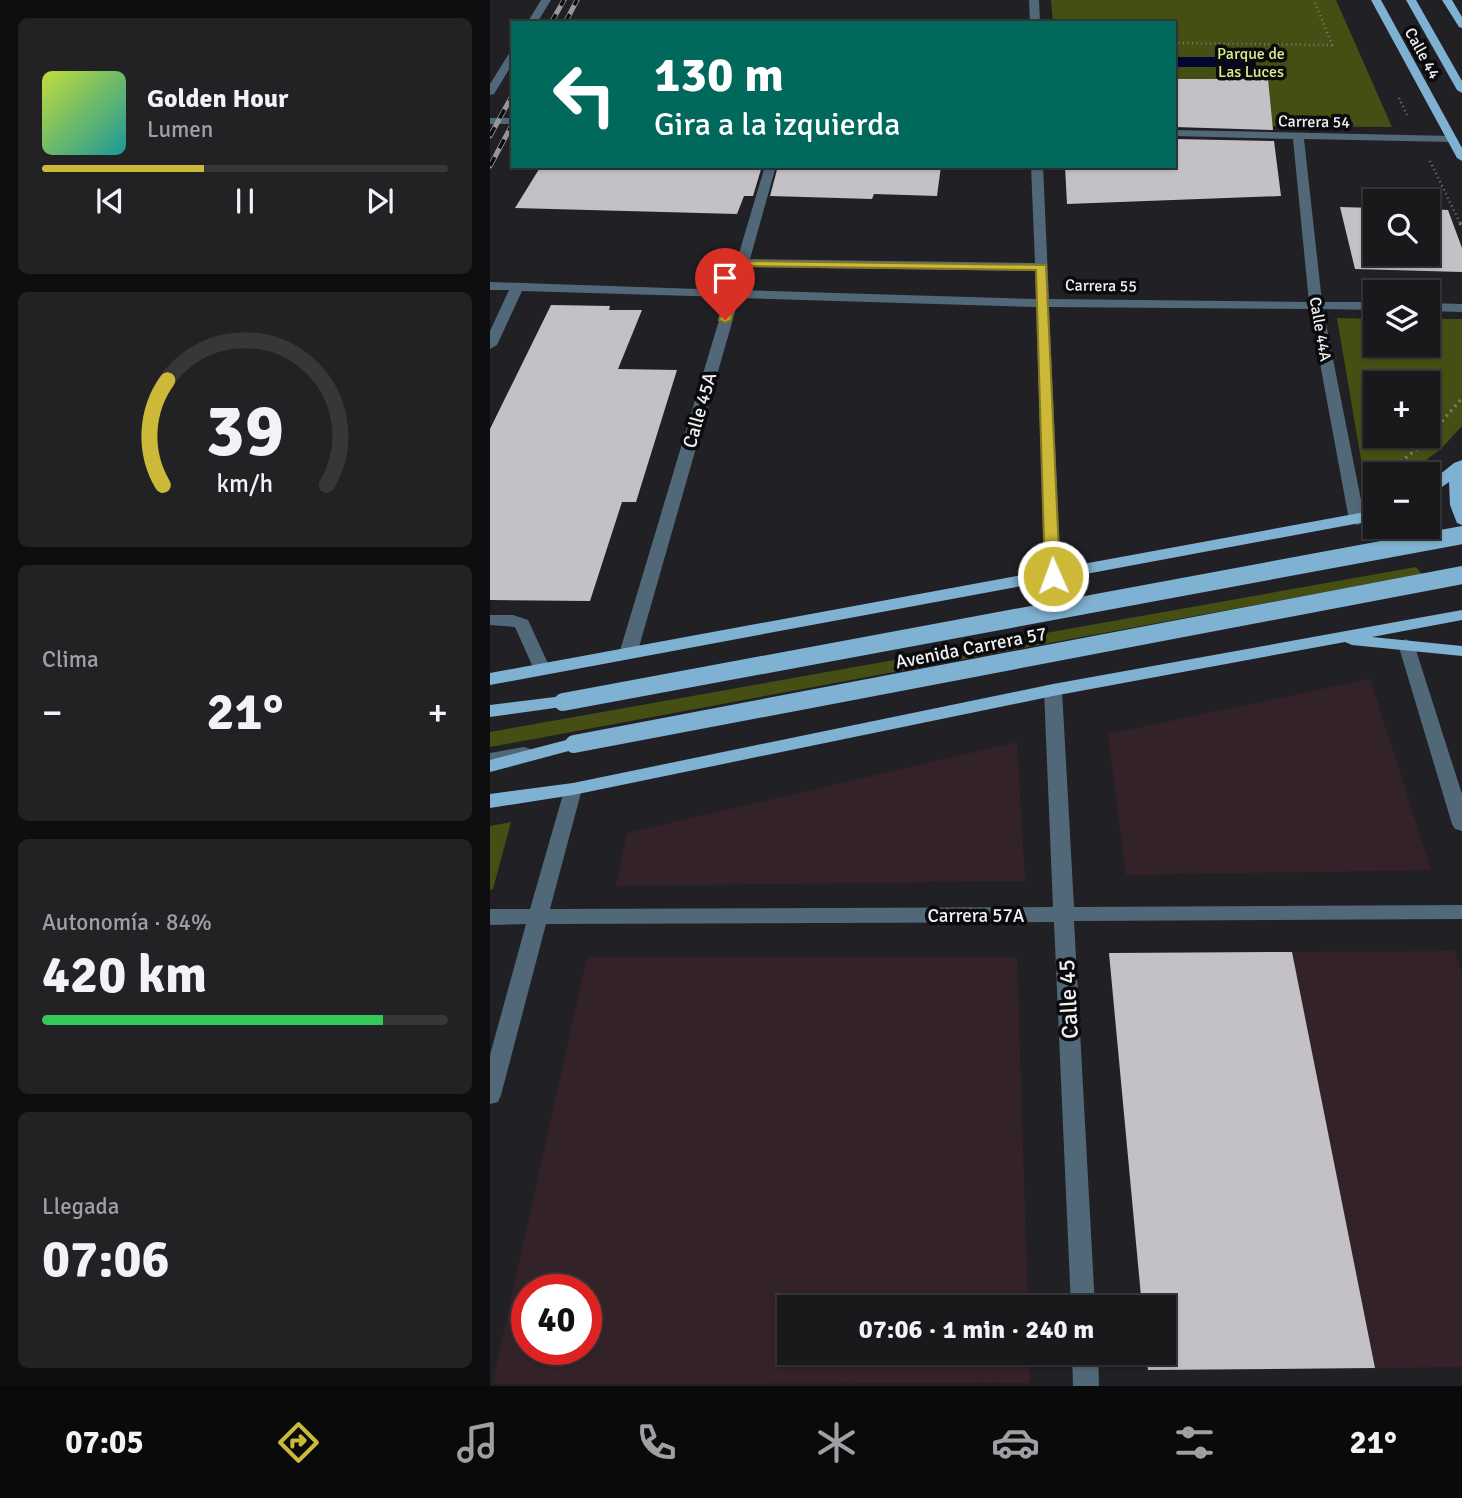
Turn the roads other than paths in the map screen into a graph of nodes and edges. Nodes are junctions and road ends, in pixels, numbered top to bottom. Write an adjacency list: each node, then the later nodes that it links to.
1 (545, 0): 6 (street)
2 (1034, 0): 7 (street)
3 (1376, 0): 16 (main road, Calle 44)
4 (1411, 0): 10 (main road, Calle 44)
5 (1447, 0): 8 (main road)
6 (533, 21)
7 (1035, 21)
8 (1462, 25)
9 (511, 59): 11 (street)
10 (1462, 90)
11 (490, 92)
12 (490, 121): 13 (street)
13 (511, 121)
14 (1176, 133): 15 (street, Carrera 54)
15 (1298, 136): 16 (street, Carrera 54); 26 (street, Calle 44A)
16 (1452, 139): 17 (main road, Calle 44)
17 (1462, 158)
18 (770, 168): 20 (street, Calle 45A)
19 (1037, 168): 21 (street)
20 (742, 263): 21 (street); 24 (street, Calle 45A)
21 (1042, 267): 25 (street)
22 (490, 286): 23 (street, Carrera 55)
23 (517, 287): 24 (street, Carrera 55); 30 (street)
24 (733, 293): 25 (street, Carrera 55); 44 (street, Calle 45A)
25 (1044, 302): 26 (street, Carrera 55); 37 (street)
26 (1316, 306): 27 (street, Carrera 55); 34 (street, Calle 44A)
27 (1363, 306)
28 (1440, 307): 29 (street)
29 (1462, 308)
30 (490, 345)
31 (1462, 464): 32 (main road); 35 (main road)
32 (1440, 482)
33 (1363, 518): 34 (main road)
34 (1357, 520): 37 (main road)
35 (1462, 520)
36 (1462, 535): 48 (main road, Avenida Carrera 57, bridge)
37 (1053, 576): 44 (main road)
38 (1462, 576): 51 (main road, Avenida Carrera 57, bridge)
39 (1462, 615): 41 (main road)
40 (490, 620): 45 (street)
41 (1331, 638): 42 (main road); 47 (main road)
42 (1406, 644): 43 (main road); 56 (street)
43 (1462, 651)
44 (628, 654): 45 (main road)
45 (542, 670): 46 (main road)
46 (490, 679)
47 (1052, 690): 54 (main road); 58 (street, Calle 45)
48 (563, 702): 49 (main road, Avenida Carrera 57); 50 (street)
49 (490, 711)
50 (490, 717)
51 (574, 744): 52 (street); 53 (main road, Avenida Carrera 57)
52 (490, 759)
53 (490, 766)
54 (573, 789): 55 (main road); 60 (street)
55 (490, 801)
56 (1462, 824)
57 (1462, 912): 58 (street, Carrera 57A)
58 (1063, 914): 60 (street, Carrera 57A); 62 (street, Calle 45)
59 (490, 917): 60 (street, Carrera 57A)
60 (538, 917): 61 (street)
61 (490, 1095)
62 (1082, 1295)
63 (1085, 1365): 64 (street)
64 (1086, 1386)

